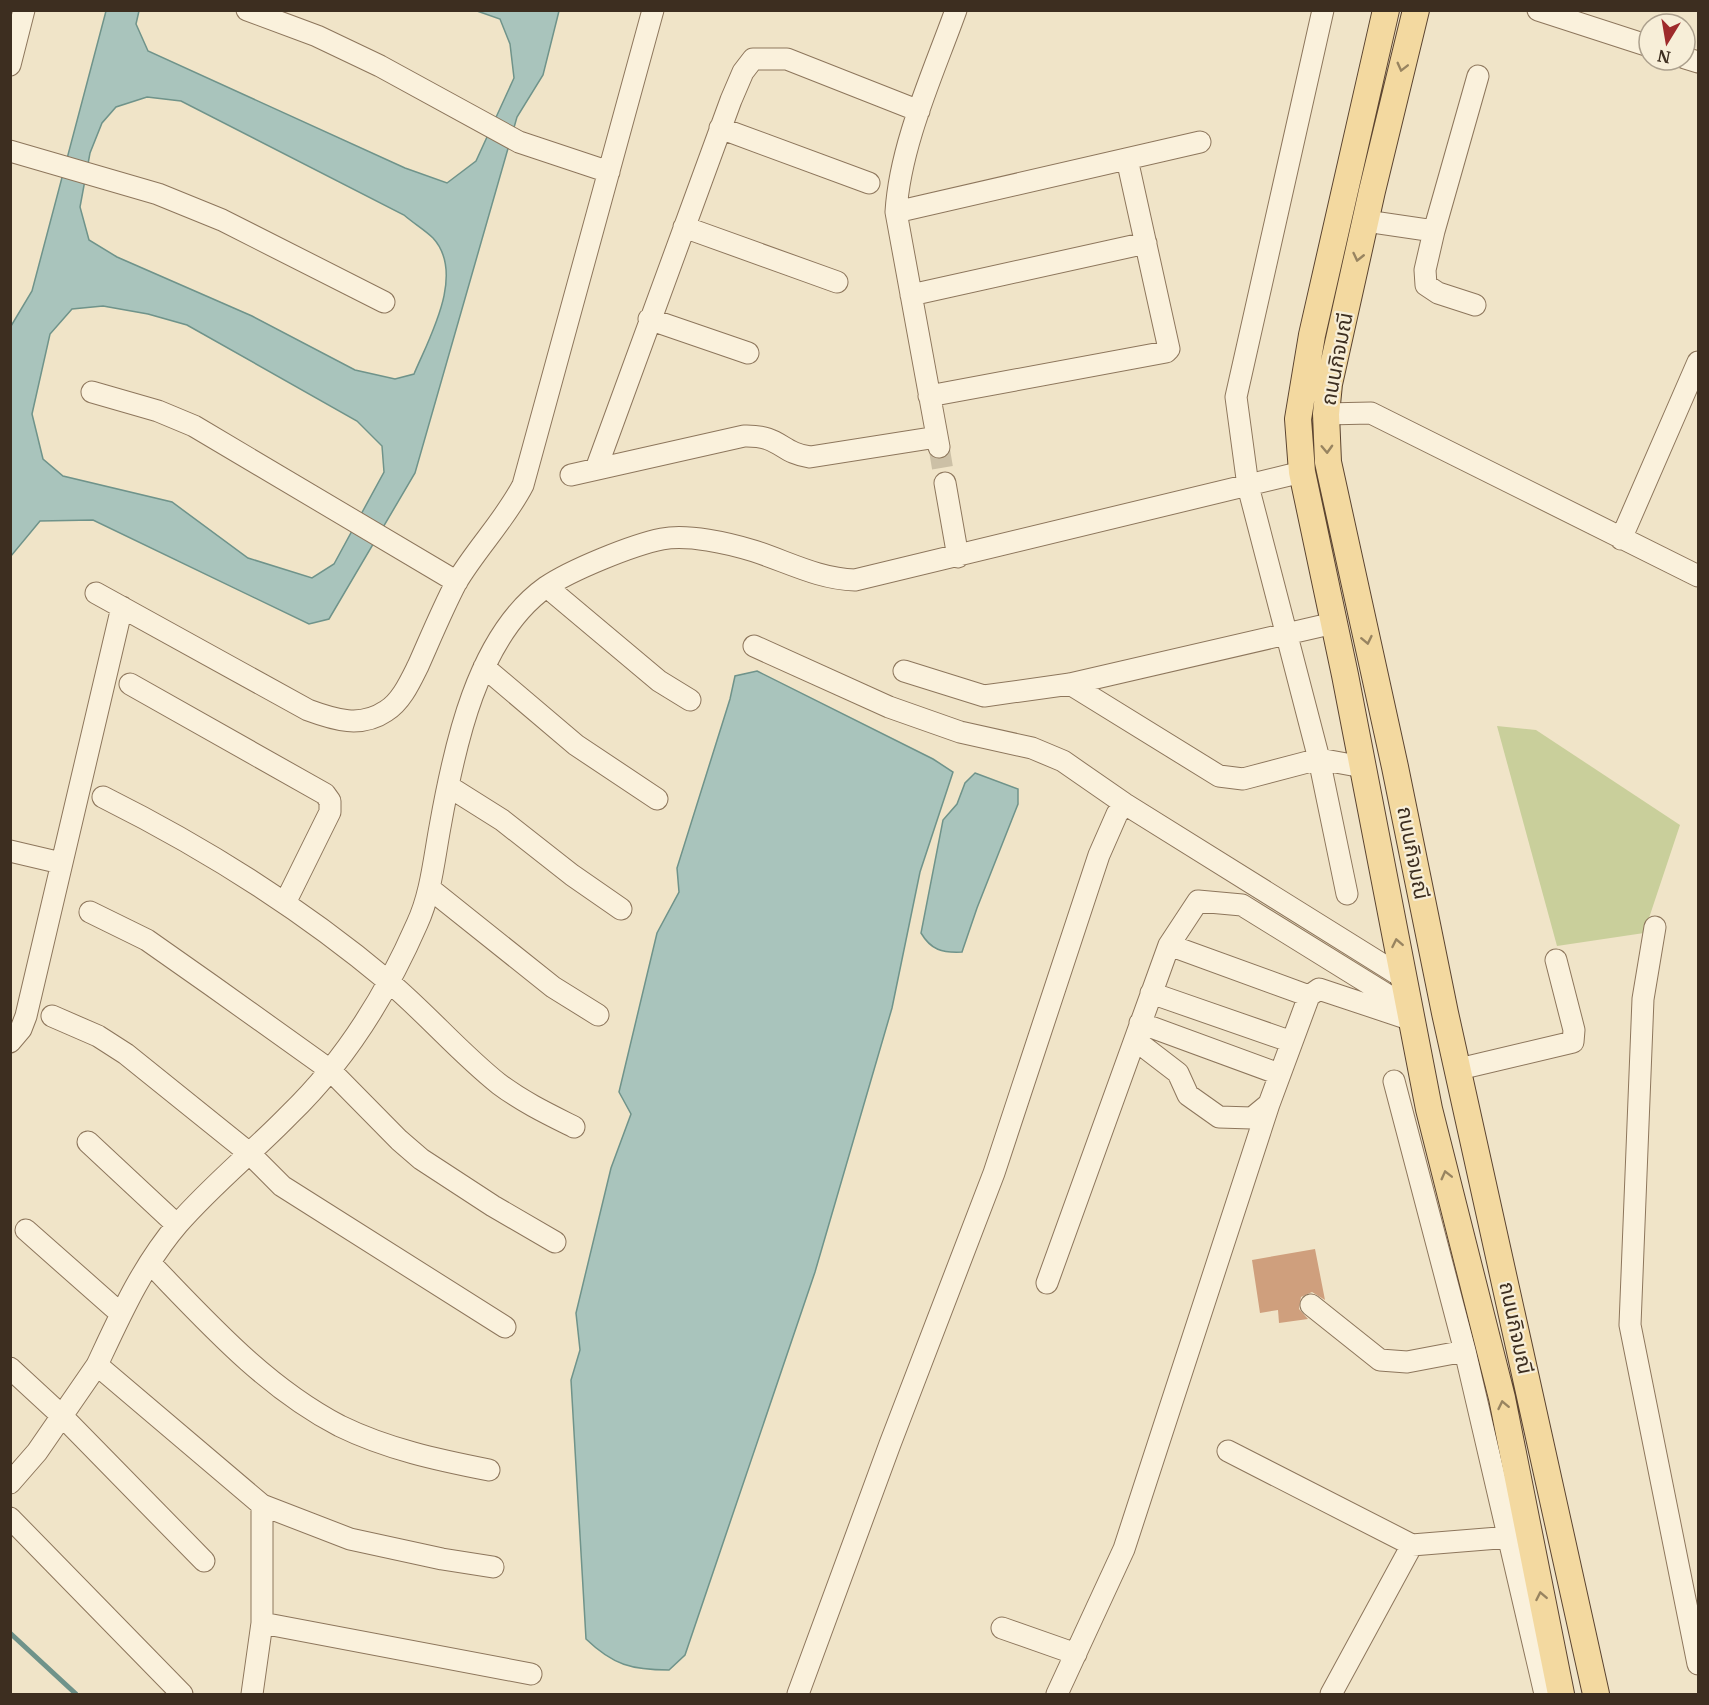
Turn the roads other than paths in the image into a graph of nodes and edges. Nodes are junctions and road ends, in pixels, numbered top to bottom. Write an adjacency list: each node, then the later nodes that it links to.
1 (24, 10): 10 (street)
2 (247, 10): 17 (street)
3 (653, 10): 17 (street)
4 (956, 10): 12 (street)
5 (1323, 10): 38 (street)
6 (1386, 10): 35 (main road, ถนนกิจมณี)
7 (1416, 10): 20 (main road, ถนนกิจมณี, one-way to 20)
8 (1538, 10): 9 (street)
9 (1637, 42)
10 (10, 65)
11 (1478, 76): 22 (street)
12 (919, 111): 13 (street); 19 (street)
13 (720, 128): 18 (street); 21 (street)
14 (1200, 142): 16 (street)
15 (10, 151): 26 (street)
16 (1126, 159): 19 (street); 23 (street)
17 (609, 172): 42 (street)
18 (869, 183)
19 (896, 213): 25 (street)
20 (1366, 221): 22 (street); 33 (main road, ถนนกิจมณี, one-way to 33)
21 (684, 227): 24 (street); 28 (street)
22 (1434, 231): 27 (street)
23 (1146, 243): 25 (street); 32 (street)
24 (837, 282)
25 (911, 295): 32 (street)
26 (384, 302)
27 (1475, 305)
28 (649, 320): 29 (street); 34 (street)
29 (748, 353)
30 (1698, 362): 39 (street)
31 (92, 392): 42 (street)
32 (929, 396): 34 (street)
33 (1326, 414): 39 (street); 79 (main road, ถนนกิจมณี, one-way to 79)
34 (596, 469): 36 (street)
35 (1302, 472): 38 (street); 46 (main road, ถนนกิจมณี)
36 (571, 475)
37 (945, 483): 40 (street)
38 (1248, 486): 40 (street); 47 (street)
39 (1621, 539): 41 (street)
40 (958, 557): 43 (street)
41 (1698, 576)
42 (457, 582): 45 (street)
43 (547, 586): 49 (street); 53 (street)
44 (96, 593): 45 (street)
45 (122, 607): 61 (street)
46 (1334, 623): 47 (street); 55 (main road, ถนนกิจมณี)
47 (1285, 636): 52 (street); 54 (street)
48 (754, 646): 59 (street)
49 (484, 667): 56 (street); 58 (street)
50 (904, 672): 52 (street)
51 (130, 684): 64 (street)
52 (1070, 684): 54 (street)
53 (690, 700)
54 (1319, 759): 55 (street); 63 (street)
55 (1363, 767): 73 (main road, ถนนกิจมณี, one-way to 55)
56 (448, 786): 62 (street); 65 (street)
57 (103, 796): 64 (street)
58 (657, 799)
59 (1125, 804): 73 (street); 117 (street)
60 (10, 851): 61 (street)
61 (61, 863): 77 (street)
62 (429, 888): 70 (street); 74 (street)
63 (1347, 894)
64 (285, 903): 70 (street)
65 (621, 909)
66 (90, 912): 80 (street)
67 (1655, 927): 113 (street)
68 (1169, 945): 71 (street); 72 (street); 73 (street)
69 (1556, 960): 79 (street)
70 (389, 982): 80 (street); 84 (street)
71 (1151, 993): 76 (street); 78 (street)
72 (1309, 996): 73 (street); 78 (street)
73 (1400, 1002): 88 (main road, ถนนกิจมณี, one-way to 73)
74 (598, 1014)
75 (52, 1016): 86 (street)
76 (1138, 1031): 81 (street); 83 (street); 93 (street)
77 (10, 1042)
78 (1292, 1042): 81 (street)
79 (1459, 1069): 87 (main road, ถนนกิจมณี)
80 (330, 1070): 86 (street); 91 (street)
81 (1279, 1074): 83 (street)
82 (1394, 1081): 97 (street)
83 (1269, 1104): 112 (street)
84 (574, 1127)
85 (88, 1143): 89 (street)
86 (249, 1153): 89 (street); 96 (street)
87 (1488, 1202): 88 (main road); 122 (main road, ถนนกิจมณี)
88 (1455, 1210): 106 (main road, ถนนกิจมณี, one-way to 88)
89 (177, 1225): 92 (street)
90 (26, 1230): 95 (street)
91 (555, 1242)
92 (150, 1263): 95 (street); 102 (street)
93 (1047, 1283)
94 (1311, 1305): 97 (street)
95 (121, 1314): 98 (street)
96 (504, 1327)
97 (1466, 1351): 106 (street)
98 (97, 1365): 100 (street); 104 (street)
99 (10, 1368): 100 (street)
100 (62, 1416): 103 (street); 108 (street)
101 (1228, 1451): 107 (street)
102 (489, 1470)
103 (10, 1483)
104 (262, 1504): 109 (street); 110 (street)
105 (10, 1518): 115 (street)
106 (1520, 1537): 107 (street); 120 (street); 121 (main road, ถนนกิจมณี, one-way to 106)
107 (1412, 1545): 119 (street)
108 (204, 1561)
109 (493, 1567)
110 (262, 1623): 114 (street); 116 (street)
111 (1002, 1628): 112 (street)
112 (1076, 1654): 118 (street)
113 (1698, 1664)
114 (531, 1674)
115 (182, 1695)
116 (252, 1695)
117 (798, 1695)
118 (1057, 1695)
119 (1330, 1695)
120 (1545, 1695)
121 (1561, 1695)
122 (1596, 1695)

